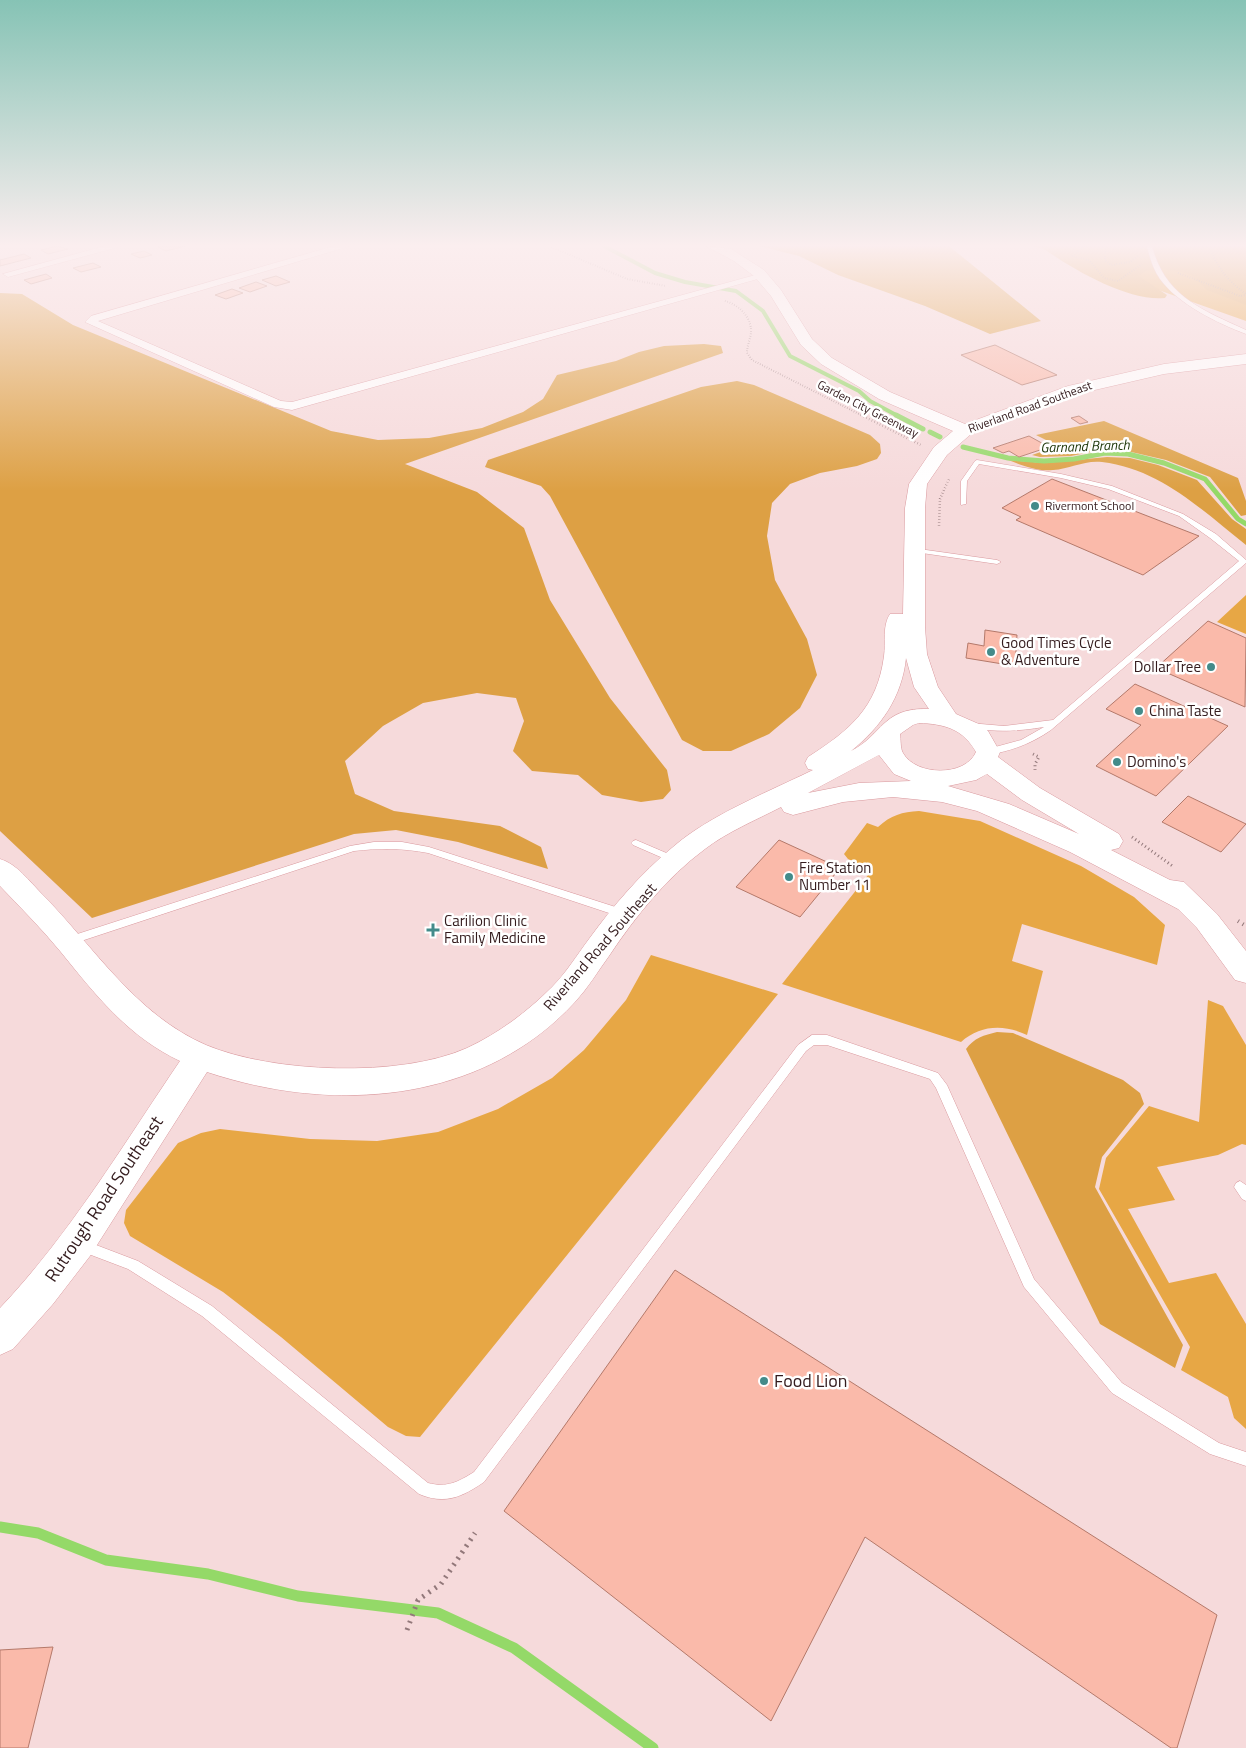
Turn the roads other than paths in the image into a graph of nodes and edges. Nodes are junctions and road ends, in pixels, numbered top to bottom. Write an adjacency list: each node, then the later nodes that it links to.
1 (100, 328): 2 (street)
2 (578, 328)
3 (798, 328): 5 (main road)
4 (1246, 359): 5 (main road, Riverland Road Southeast)
5 (964, 430): 7 (main road, Riverland Road Southeast)
6 (963, 504): 9 (lane)
7 (915, 550): 8 (lane); 10 (main road, Riverland Road Southeast)
8 (997, 562)
9 (1245, 563): 13 (lane)
10 (913, 594): 11 (main road, Riverland Road Southeast); 22 (main road)
11 (916, 654): 12 (main road, Riverland Road Southeast); 14 (main road, Riverland Road Southeast)
12 (954, 720): 13 (lane); 14 (main road); 15 (main road)
13 (1056, 722): 15 (lane)
14 (892, 728): 16 (main road); 18 (main road, Riverland Road Southeast)
15 (987, 756): 17 (main road); 19 (main road)
16 (906, 770): 17 (main road); 18 (main road, Riverland Road Southeast)
17 (961, 777): 19 (main road)
18 (811, 783): 20 (main road, Riverland Road Southeast)
19 (1053, 809): 24 (main road)
20 (724, 826): 22 (main road, Riverland Road Southeast); 24 (main road)
21 (636, 843): 22 (lane)
22 (685, 852): 25 (main road, Riverland Road Southeast)
23 (0, 869): 26 (main road, Riverland Road Southeast)
24 (1187, 902): 27 (main road)
25 (625, 914): 26 (lane); 28 (main road, Riverland Road Southeast)
26 (68, 942): 28 (main road, Riverland Road Southeast)
27 (1246, 972)
28 (200, 1056): 29 (main road, Rutrough Road Southeast)
29 (77, 1244): 30 (main road, Rutrough Road Southeast); 31 (lane)
30 (0, 1336)
31 (1246, 1459)

